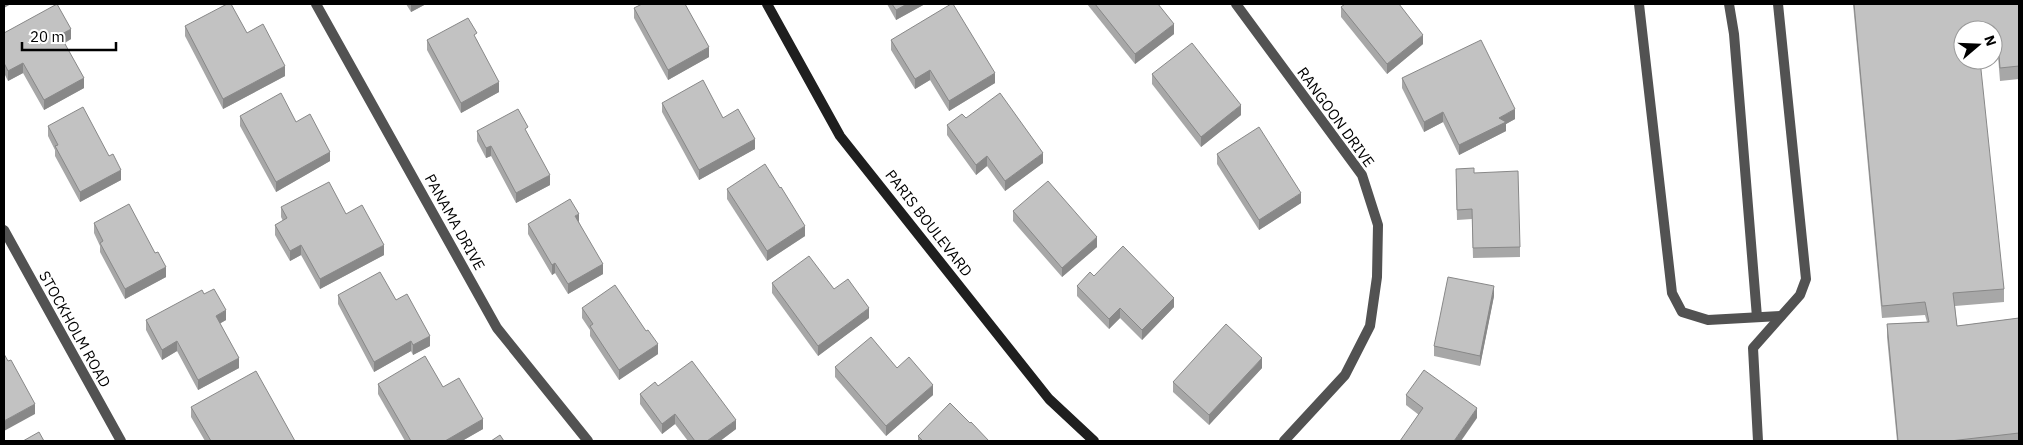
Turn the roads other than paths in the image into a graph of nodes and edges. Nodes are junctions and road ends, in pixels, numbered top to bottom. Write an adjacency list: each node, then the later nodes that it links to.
1 (316, 4): 11 (street, PANAMA DRIVE)
2 (767, 4): 12 (street, PARIS BOULEVARD)
3 (1236, 4): 13 (street, RANGOON DRIVE)
4 (1639, 4): 9 (street)
5 (1729, 4): 9 (street)
6 (1778, 4): 8 (street)
7 (4, 230): 10 (street, STOCKHOLM ROAD)
8 (1781, 316): 9 (street); 14 (street)
9 (1757, 317)
10 (121, 441)
11 (588, 441)
12 (1094, 441)
13 (1284, 441)
14 (1758, 441)

